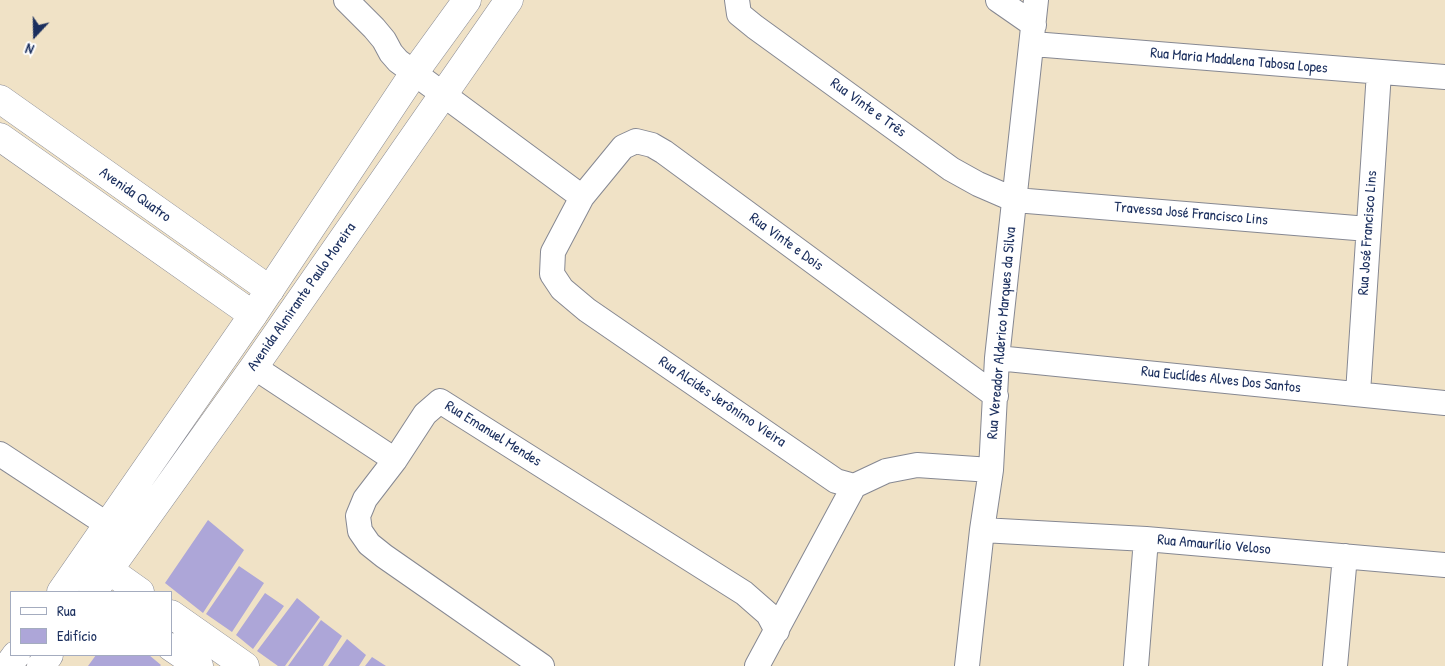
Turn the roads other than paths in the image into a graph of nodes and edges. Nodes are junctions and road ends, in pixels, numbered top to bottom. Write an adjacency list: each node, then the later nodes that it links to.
1 (346, 0): 9 (street)
2 (467, 0): 9 (main road, Avenida Almirante Paulo Moreira)
3 (509, 0): 11 (main road, Avenida Almirante Paulo Moreira)
4 (737, 0): 15 (street, Rua Vinte e Três)
5 (998, 0): 7 (street)
6 (1036, 0): 7 (street, Rua Vereador Alderico Marques da Silva)
7 (1033, 35): 8 (street, Rua Maria Madalena Tabosa Lopes); 15 (street, Rua Vereador Alderico Marques da Silva)
8 (1379, 72): 10 (street, Rua Maria Madalena Tabosa Lopes); 16 (street, Rua José Francisco Lins)
9 (414, 73): 11 (street); 17 (main road, Avenida Almirante Paulo Moreira)
10 (1445, 77)
11 (442, 94): 14 (street); 20 (main road, Avenida Almirante Paulo Moreira)
12 (0, 99): 17 (main road, Avenida Quatro)
13 (0, 137): 18 (main road, Avenida Quatro)
14 (582, 197): 22 (street, Rua Vinte e Dois); 27 (street, Rua Alcides Jerônimo Vieira)
15 (1015, 200): 16 (street, Travessa José Francisco Lins); 19 (street, Rua Vereador Alderico Marques da Silva)
16 (1368, 229): 21 (street, Rua José Francisco Lins)
17 (270, 290): 18 (main road, Avenida Almirante Paulo Moreira)
18 (254, 315): 28 (main road, Avenida Almirante Paulo Moreira)
19 (998, 358): 21 (street, Rua Euclídes Alves Dos Santos); 22 (street, Rua Vereador Alderico Marques da Silva)
20 (254, 366): 25 (street); 33 (main road, Avenida Almirante Paulo Moreira)
21 (1358, 393): 23 (street, Rua Euclídes Alves Dos Santos)
22 (996, 396): 26 (street, Rua Vereador Alderico Marques da Silva)
23 (1445, 402)
24 (0, 454): 28 (street)
25 (395, 460): 38 (street, Rua Emanuel Mendes); 42 (street, Rua Emanuel Mendes)
26 (991, 470): 27 (street); 29 (street, Rua Vereador Alderico Marques da Silva)
27 (854, 486): 38 (street)
28 (108, 526): 34 (main road, Avenida Almirante Paulo Moreira)
29 (982, 530): 30 (street, Rua Amaurílio Veloso); 44 (street, Rua Vereador Alderico Marques da Silva)
30 (1146, 539): 31 (street, Rua Amaurílio Veloso); 45 (street)
31 (1345, 556): 32 (street, Rua Amaurílio Veloso); 46 (street)
32 (1445, 565)
33 (109, 570): 35 (main road, Avenida Almirante Paulo Moreira); 36 (main road)
34 (62, 591)
35 (94, 591)
36 (139, 591)
37 (172, 615): 41 (main road)
38 (777, 631): 43 (street)
39 (172, 648): 40 (main road)
40 (199, 666)
41 (245, 666)
42 (542, 666)
43 (757, 666)
44 (967, 666)
45 (1136, 666)
46 (1335, 666)

